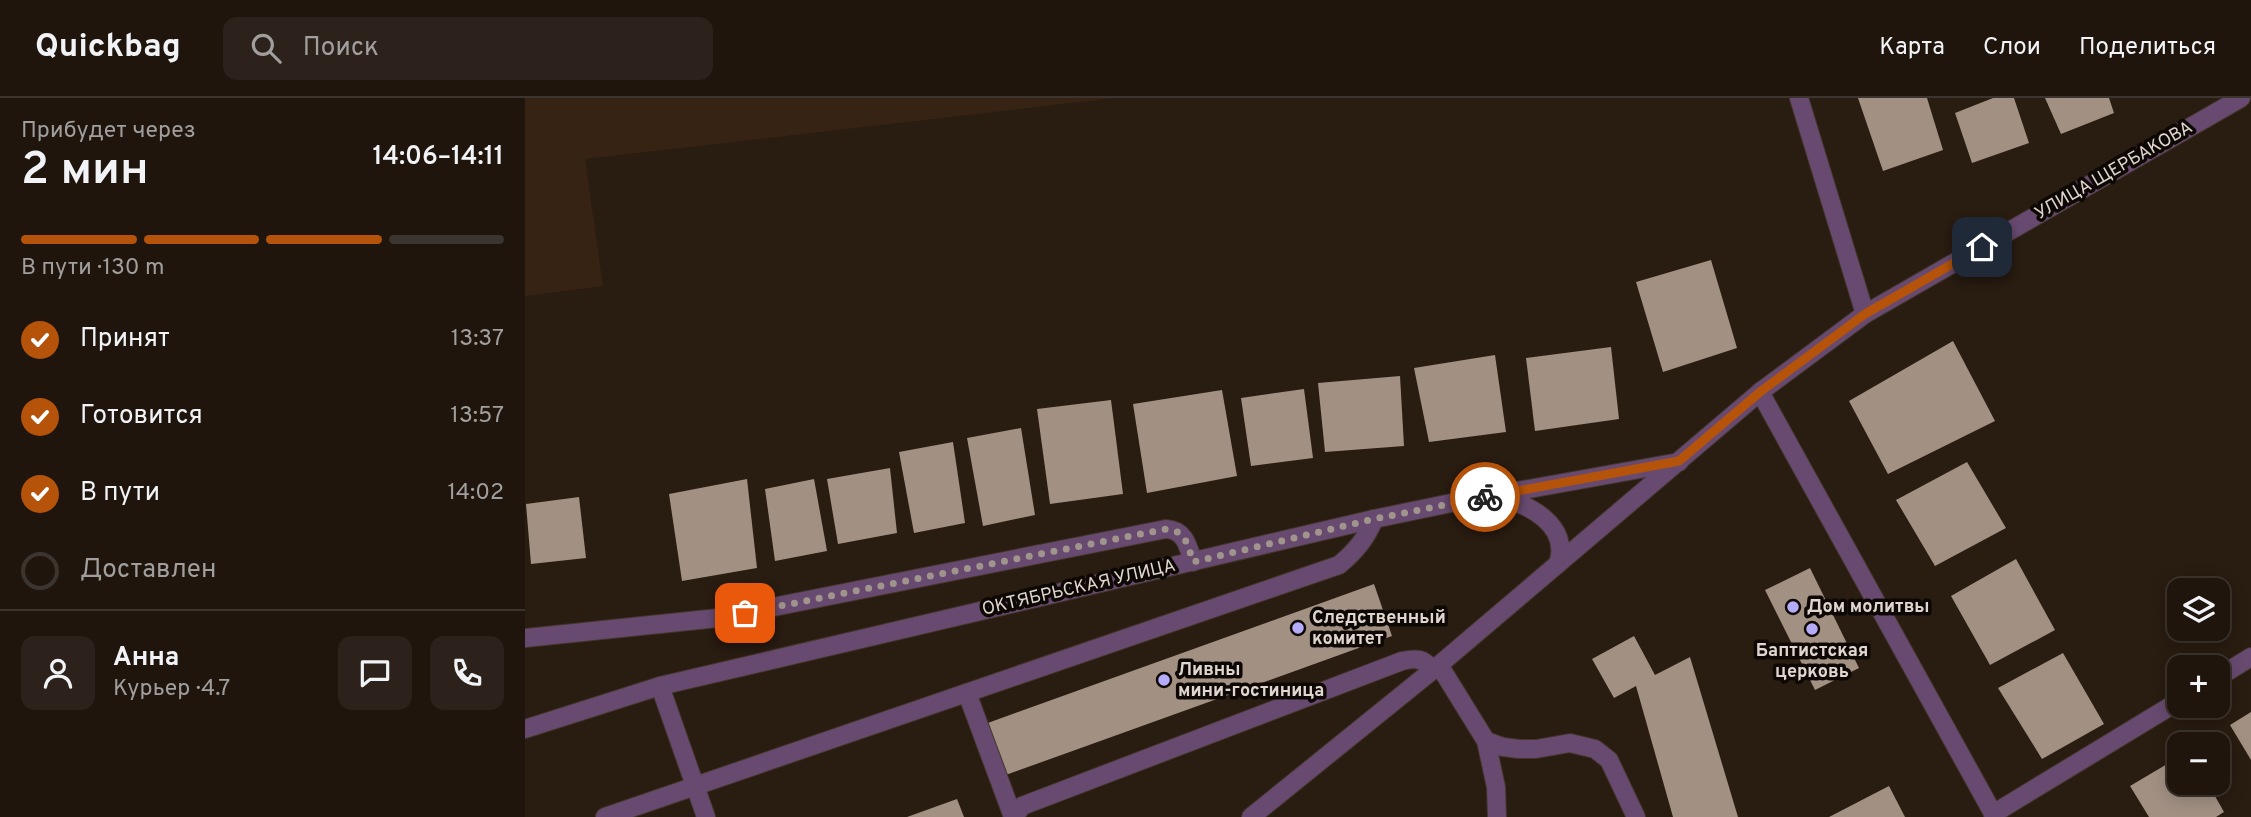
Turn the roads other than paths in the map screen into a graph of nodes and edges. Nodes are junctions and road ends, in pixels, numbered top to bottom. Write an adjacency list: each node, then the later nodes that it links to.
1 (1800, 98): 3 (street)
2 (2241, 98): 3 (street, УЛИЦА ЩЕРБАКОВА)
3 (1865, 314): 4 (street, УЛИЦА ЩЕРБАКОВА)
4 (1760, 392): 5 (street, УЛИЦА ЩЕРБАКОВА); 20 (street)
5 (1679, 461): 6 (street, ОКТЯБРЬСКАЯ УЛИЦА); 9 (street, УЛИЦА ЩЕРБАКОВА)
6 (1489, 496): 7 (street, ОКТЯБРЬСКАЯ УЛИЦА); 9 (street)
7 (1374, 519): 8 (street, ОКТЯБРЬСКАЯ УЛИЦА); 15 (street)
8 (1193, 562): 10 (street); 14 (street, ОКТЯБРЬСКАЯ УЛИЦА)
9 (1558, 565): 12 (street, УЛИЦА ЩЕРБАКОВА)
10 (525, 638)
11 (2251, 657): 13 (street)
12 (1436, 668): 18 (street); 23 (street); 24 (street, УЛИЦА ЩЕРБАКОВА)
13 (2230, 670)
14 (660, 686): 17 (street, ОКТЯБРЬСКАЯ УЛИЦА); 19 (street)
15 (967, 693): 19 (street); 23 (street)
16 (2167, 708): 20 (street)
17 (525, 729)
18 (1486, 741): 25 (street); 26 (street)
19 (695, 786): 21 (street); 22 (street)
20 (1994, 816)
21 (605, 817)
22 (706, 817)
23 (1014, 817)
24 (1251, 817)
25 (1497, 817)
26 (1636, 817)

